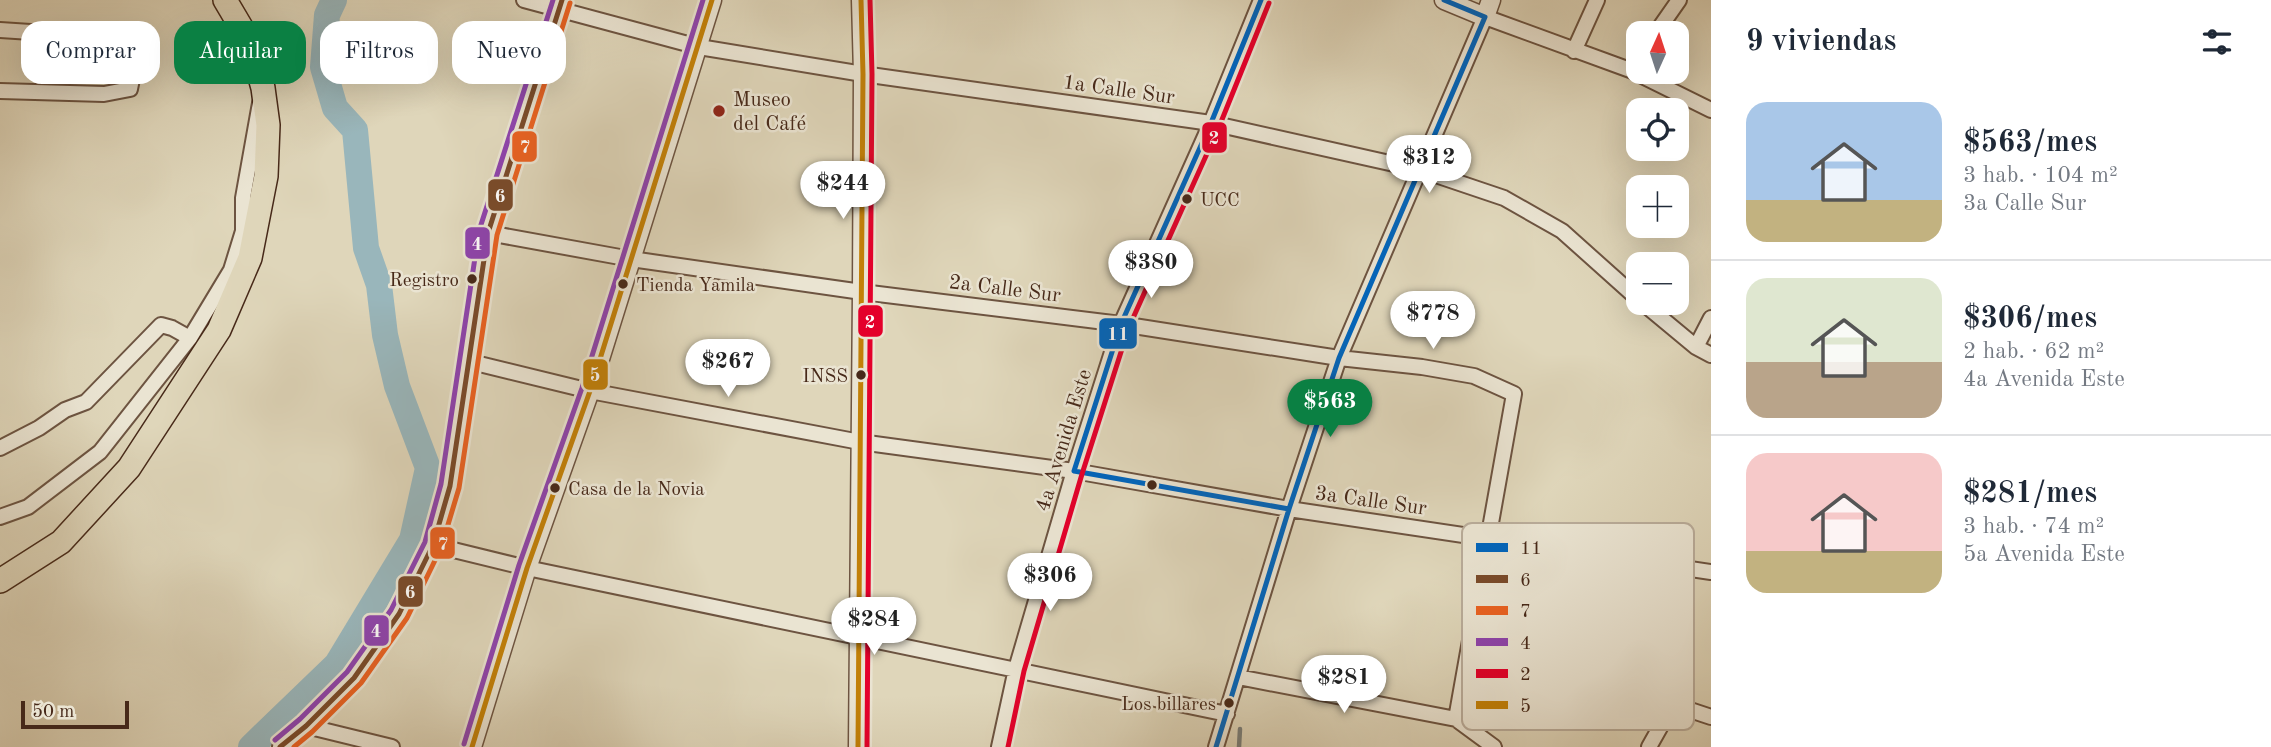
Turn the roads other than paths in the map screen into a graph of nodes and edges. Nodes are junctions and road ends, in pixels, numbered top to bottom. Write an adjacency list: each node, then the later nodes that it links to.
1 (225, 0): 18 (main road)
2 (524, 0): 9 (street, 1a Calle Sur)
3 (712, 0): 13 (street)
4 (862, 0): 16 (street)
5 (1261, 0): 21 (street, 4a Avenida Este)
6 (1444, 0): 10 (street)
7 (1597, 0): 14 (street)
8 (1679, 0): 11 (street)
9 (561, 4): 13 (street, 1a Calle Sur); 23 (street)
10 (1488, 8): 14 (street); 22 (street)
11 (1664, 21)
12 (0, 30): 19 (street)
13 (699, 47): 16 (street, 1a Calle Sur); 24 (street)
14 (1574, 51): 15 (street)
15 (1626, 63)
16 (863, 74): 21 (street, 1a Calle Sur); 26 (street)
17 (1667, 84): 20 (street)
18 (263, 88): 30 (street); 45 (main road)
19 (0, 91)
20 (1711, 110)
21 (1211, 123): 22 (street, 1a Calle Sur); 29 (street, 4a Avenida Este)
22 (1420, 170): 25 (street, 1a Calle Sur); 33 (street)
23 (488, 233): 24 (street, 2a Calle Sur); 34 (street)
24 (631, 259): 26 (street, 2a Calle Sur); 35 (street)
25 (1626, 288)
26 (862, 292): 29 (street, 2a Calle Sur); 36 (street)
27 (1657, 315): 31 (street)
28 (1711, 318): 31 (street)
29 (1121, 324): 33 (street, 2a Calle Sur); 38 (street, 4a Avenida Este)
30 (190, 338): 37 (street); 40 (street)
31 (1696, 347): 32 (street)
32 (1711, 355)
33 (1339, 358): 39 (street); 41 (street, 2a Calle Sur)
34 (467, 361): 35 (street, 3a Calle Sur); 43 (street)
35 (590, 391): 36 (street, 3a Calle Sur); 44 (street)
36 (860, 442): 38 (street, 3a Calle Sur); 46 (street)
37 (0, 447)
38 (1074, 471): 39 (street, 3a Calle Sur); 47 (street, 4a Avenida Este)
39 (1289, 509): 42 (street, 3a Calle Sur); 48 (street)
40 (0, 517)
41 (1492, 523)
42 (1462, 534)
43 (433, 545): 44 (street); 55 (street)
44 (527, 568): 46 (street); 60 (street)
45 (0, 581)
46 (860, 637): 47 (street); 61 (street)
47 (1016, 669): 51 (street); 62 (street, 4a Avenida Este)
48 (1238, 677): 51 (street); 53 (street)
49 (1462, 686): 53 (street)
50 (1694, 711): 52 (street)
51 (1227, 714): 63 (street)
52 (1711, 717)
53 (1456, 719): 54 (street)
54 (1462, 723)
55 (306, 726): 58 (street); 59 (street)
56 (1471, 730): 64 (street)
57 (1659, 730): 65 (street)
58 (280, 747)
59 (392, 747)
60 (472, 747)
61 (858, 747)
62 (999, 747)
63 (1216, 747)
64 (1494, 747)
65 (1650, 747)

